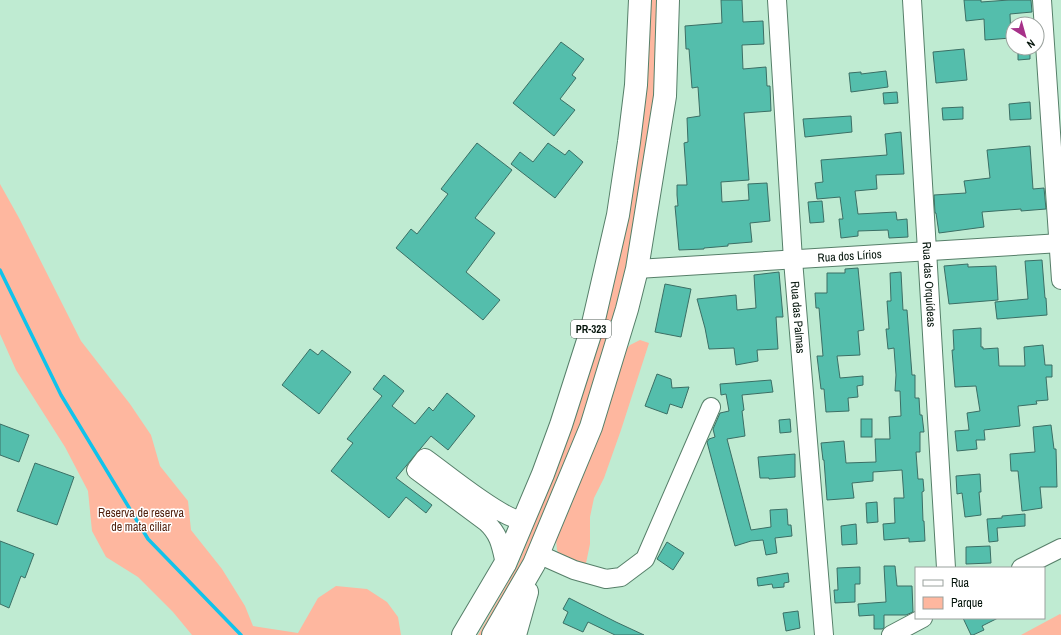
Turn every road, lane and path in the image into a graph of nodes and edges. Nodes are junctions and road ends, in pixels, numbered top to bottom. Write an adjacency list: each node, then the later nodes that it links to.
1 (640, 0): 12 (highway, PR-323)
2 (668, 0): 9 (highway, PR-323)
3 (777, 0): 8 (street, Rua das Palmas)
4 (912, 0): 7 (street, Rua das Orquídeas)
5 (1042, 0): 6 (street)
6 (1060, 244): 7 (street, Rua dos Lírios); 10 (street)
7 (926, 252): 8 (street, Rua dos Lírios); 16 (street, Rua das Orquídeas)
8 (793, 260): 9 (street, Rua dos Lírios); 23 (street, Rua das Palmas)
9 (637, 269): 14 (highway, PR-323)
10 (1061, 280)
11 (711, 407): 14 (street)
12 (523, 520): 15 (highway, PR-323); 15 (street)
13 (1061, 548): 17 (street)
14 (536, 559): 21 (highway, PR-323); 22 (highway)
15 (505, 564): 19 (highway, PR-323); 20 (highway)
16 (946, 567)
17 (1023, 567)
18 (921, 619): 24 (street)
19 (463, 635)
20 (472, 635)
21 (493, 635)
22 (515, 635)
23 (824, 635)
24 (891, 635)

